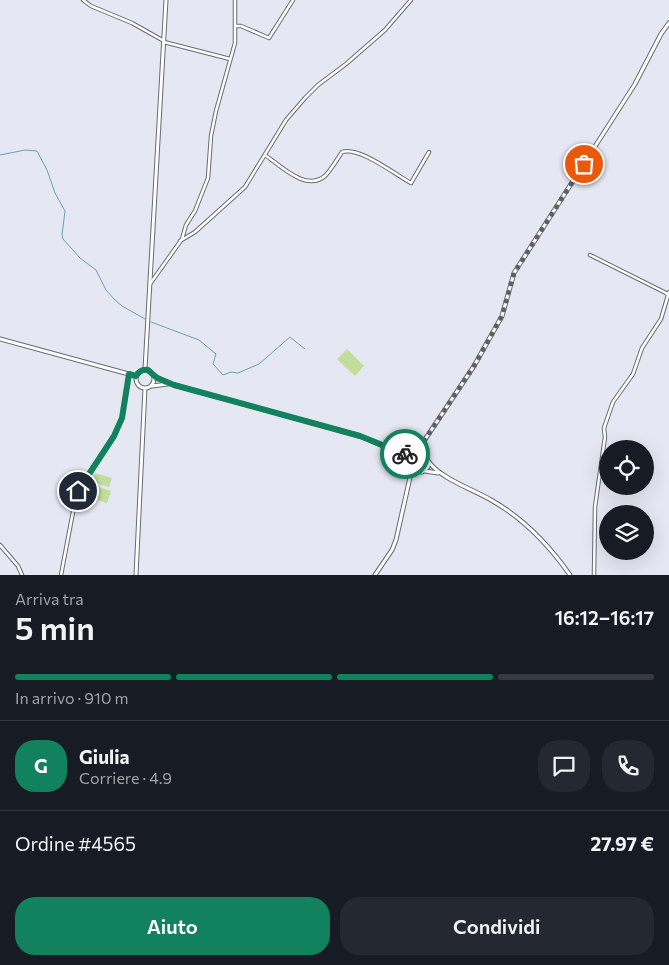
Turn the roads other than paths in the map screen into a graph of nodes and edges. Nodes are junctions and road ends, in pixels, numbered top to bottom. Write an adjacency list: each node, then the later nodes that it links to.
1 (83, 0): 8 (street)
2 (166, 0): 8 (main road)
3 (235, 0): 7 (street)
4 (292, 0): 7 (street)
5 (411, 0): 11 (street)
6 (669, 22): 25 (main road)
7 (235, 26): 9 (street)
8 (164, 41): 9 (street); 14 (main road)
9 (230, 59): 12 (street)
10 (429, 152): 11 (street)
11 (265, 155): 12 (street)
12 (180, 241): 14 (street)
13 (590, 255): 16 (street)
14 (150, 284): 18 (main road)
15 (669, 292): 16 (street)
16 (668, 296): 40 (street)
17 (0, 339): 19 (main road)
18 (146, 370): 20 (main road); 21 (main road)
19 (129, 374): 20 (main road); 36 (street)
20 (136, 376): 24 (main road)
21 (154, 376): 22 (main road); 23 (main road)
22 (174, 385): 23 (main road); 26 (main road)
23 (150, 386): 24 (main road)
24 (145, 388): 37 (main road)
25 (423, 442): 27 (main road); 28 (main road)
26 (393, 450): 27 (main road); 30 (main road)
27 (415, 454): 28 (main road); 30 (main road)
28 (423, 454): 29 (main road)
29 (428, 462): 31 (main road); 32 (main road)
30 (410, 465): 31 (main road); 33 (main road)
31 (423, 471): 32 (main road); 33 (main road)
32 (441, 474): 39 (main road)
33 (410, 479): 38 (main road)
34 (0, 545): 35 (street)
35 (22, 575)
36 (61, 575)
37 (136, 575)
38 (375, 575)
39 (570, 575)
40 (594, 575)

